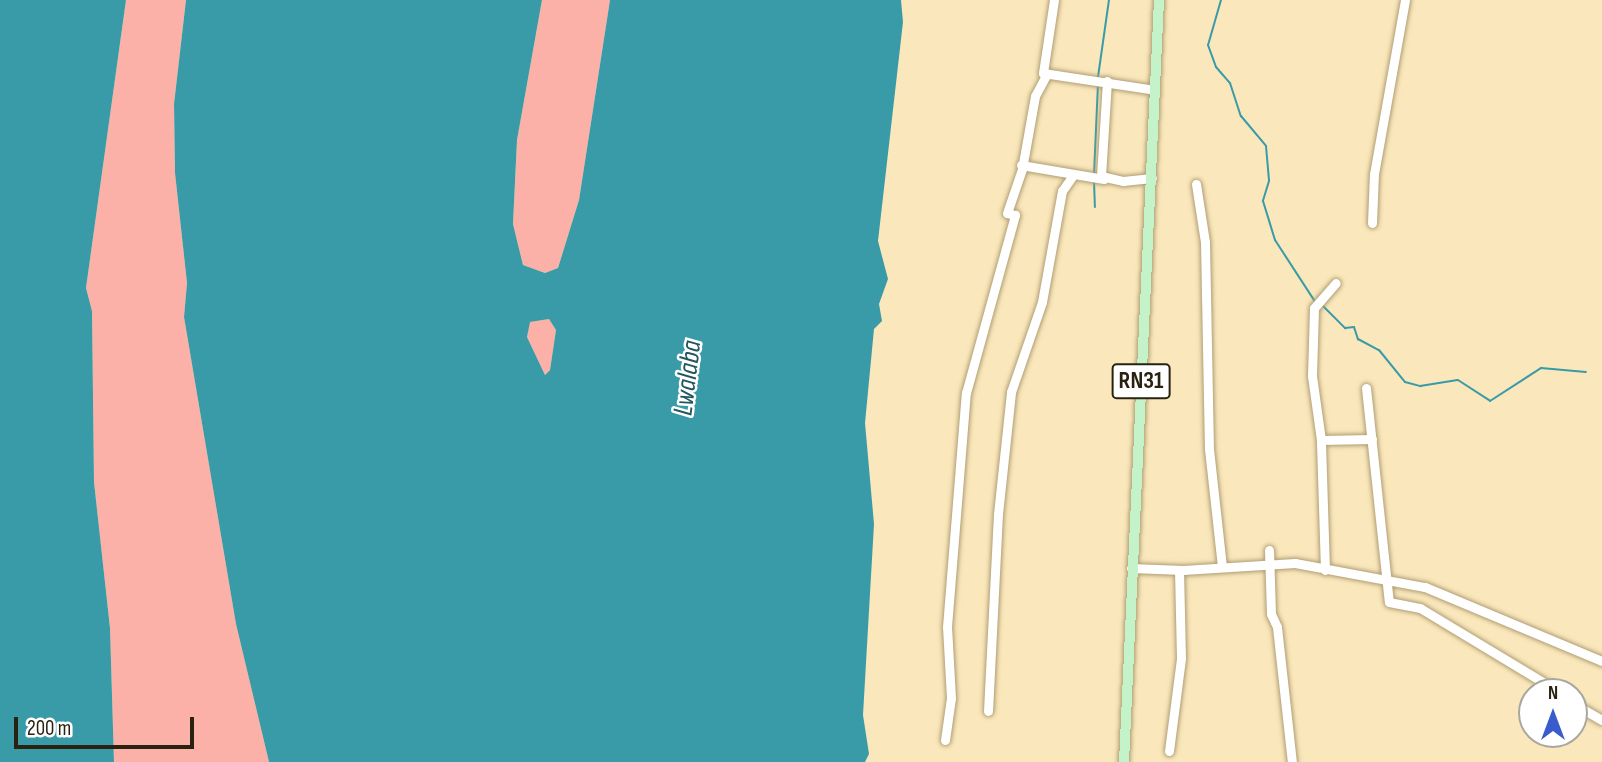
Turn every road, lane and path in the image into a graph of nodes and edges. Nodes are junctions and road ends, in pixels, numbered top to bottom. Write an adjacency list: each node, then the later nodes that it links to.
1 (1054, 0): 4 (street)
2 (1158, 0): 6 (main road, RN31)
3 (1405, 0): 12 (street)
4 (1046, 75): 5 (street); 7 (street)
5 (1107, 81): 6 (street); 10 (street)
6 (1155, 90): 9 (main road, RN31)
7 (1021, 164): 8 (street); 27 (street)
8 (1073, 175): 10 (street); 26 (street)
9 (1152, 178): 10 (street); 20 (main road, RN31)
10 (1104, 179)
11 (1196, 184): 19 (street)
12 (1372, 223)
13 (1336, 283): 16 (street)
14 (1366, 388): 15 (street)
15 (1372, 439): 16 (street); 23 (street)
16 (1321, 440): 22 (street)
17 (1269, 550): 18 (street)
18 (1269, 563): 19 (street); 22 (street); 30 (street)
19 (1222, 566): 21 (street)
20 (1131, 568): 21 (street); 29 (main road, RN31)
21 (1179, 570): 28 (street)
22 (1325, 570): 23 (street)
23 (1387, 583): 24 (street); 25 (street)
24 (1602, 661)
25 (1536, 678)
26 (988, 711)
27 (945, 740)
28 (1169, 751)
29 (1124, 762)
30 (1292, 762)

